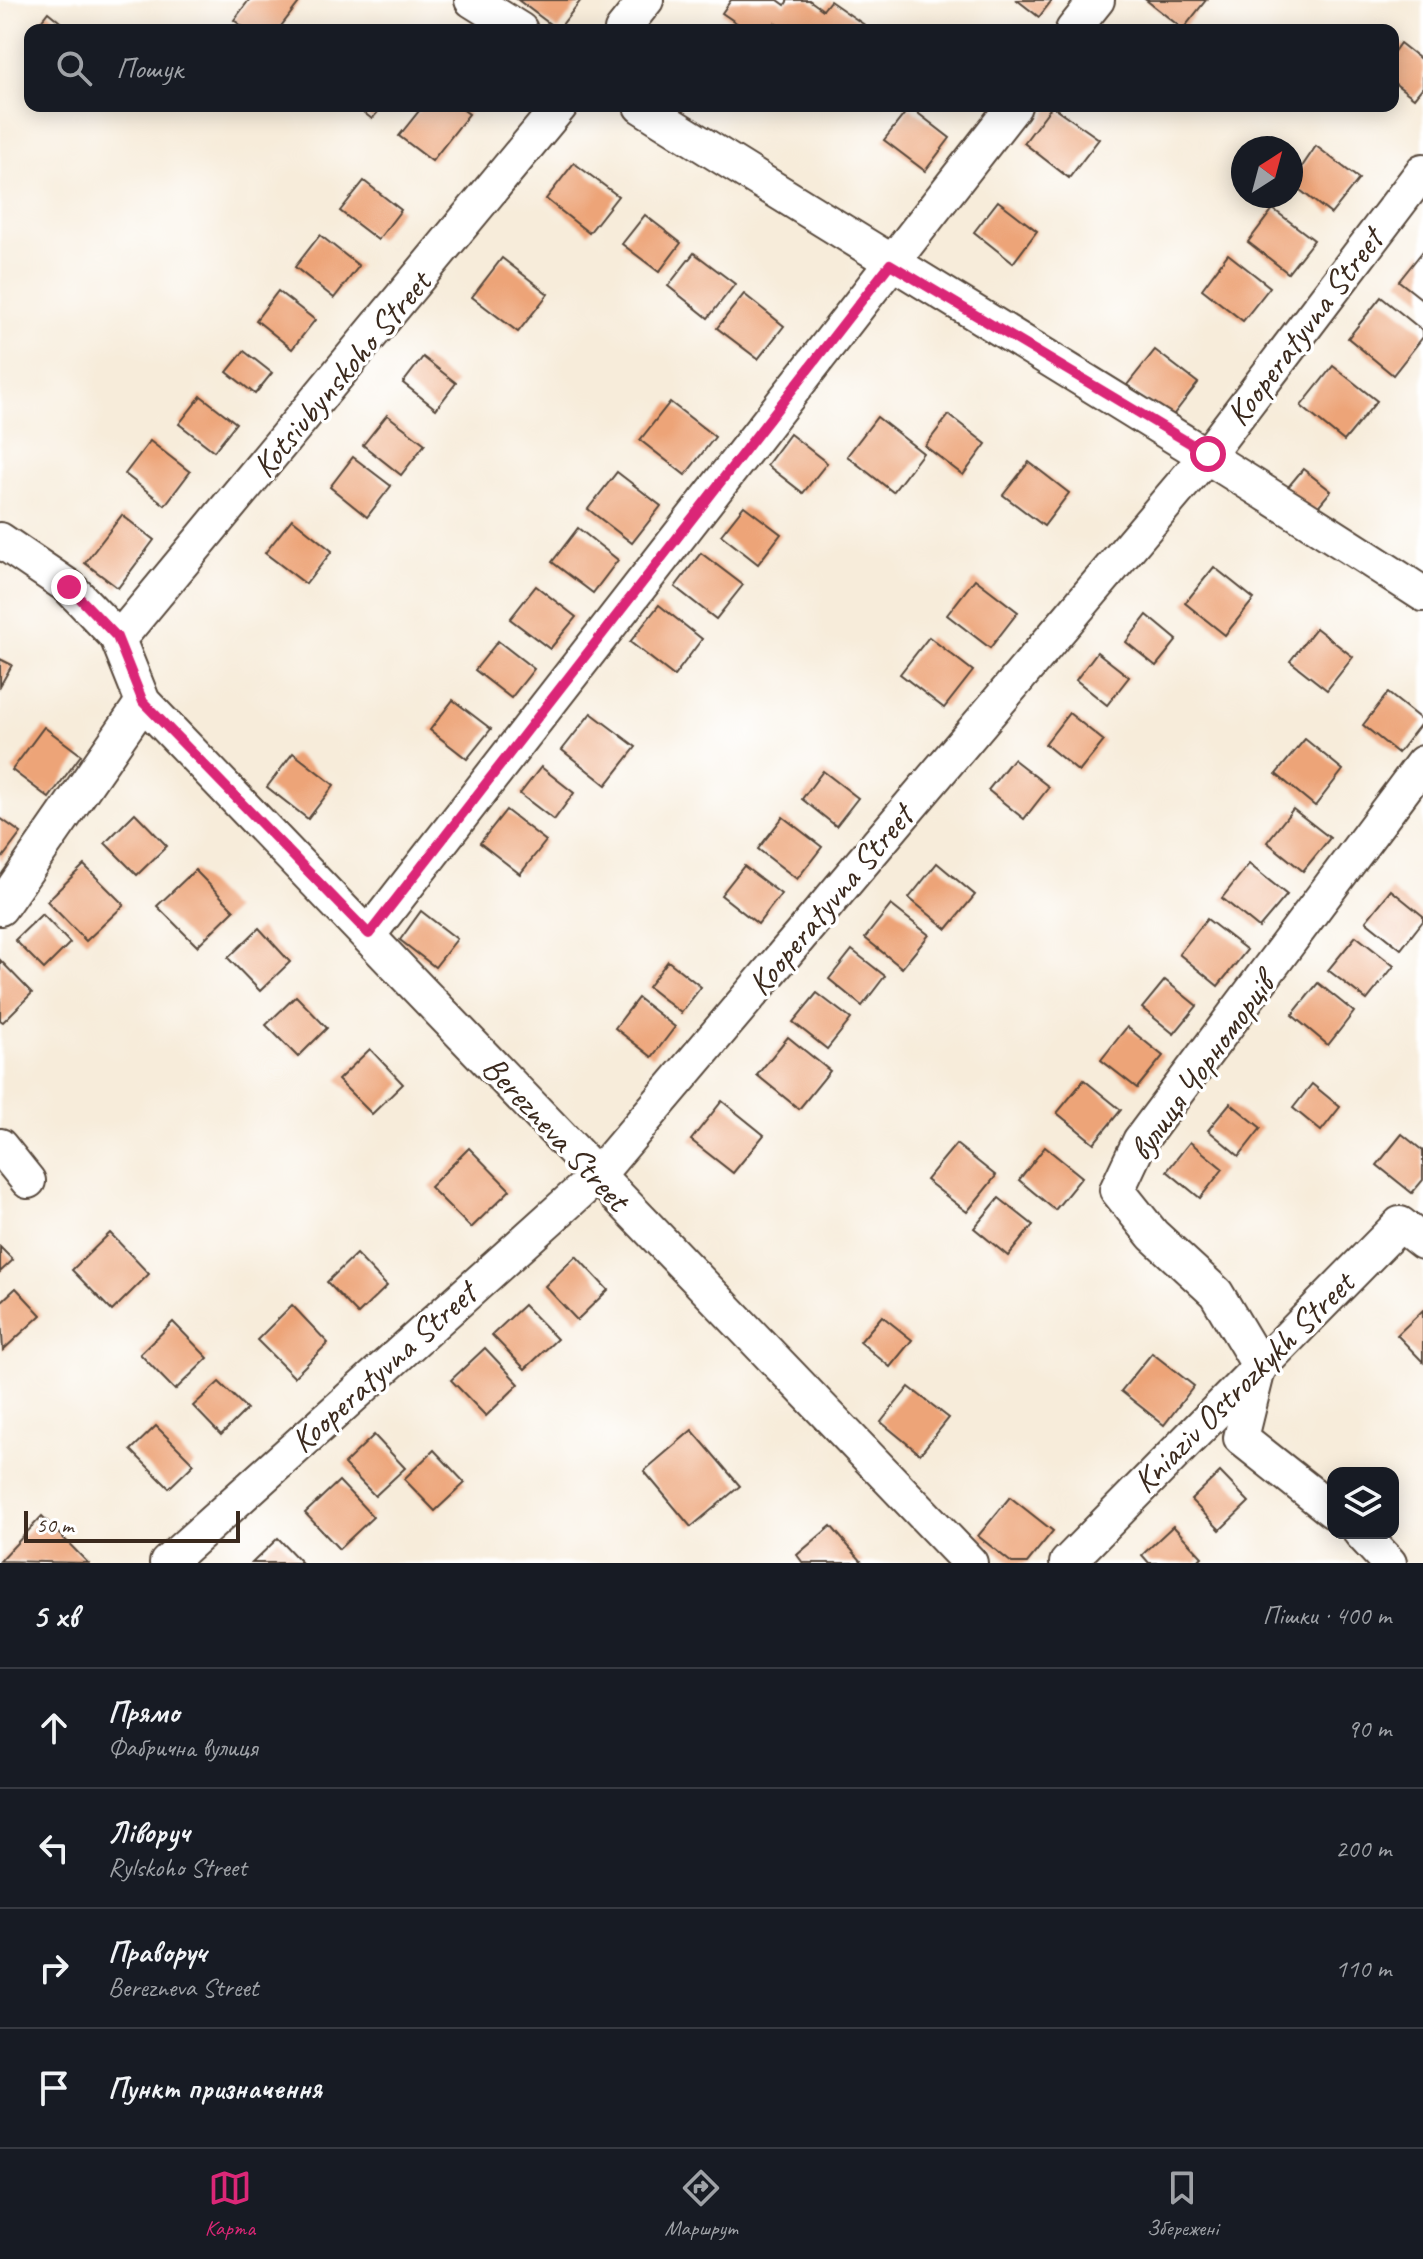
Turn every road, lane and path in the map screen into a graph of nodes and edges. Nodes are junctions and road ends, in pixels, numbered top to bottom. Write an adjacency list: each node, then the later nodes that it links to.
1 (472, 0): 4 (street)
2 (646, 0): 5 (street)
3 (1097, 0): 6 (street)
4 (510, 24)
5 (627, 24)
6 (1078, 24)
7 (555, 112): 15 (street, Kotsiubynskoho Street)
8 (650, 112): 11 (street)
9 (1009, 112): 11 (street)
10 (1423, 171): 12 (street, Kooperatyvna Street)
11 (890, 264): 12 (street); 19 (street)
12 (1208, 454): 14 (street); 21 (street, Kooperatyvna Street)
13 (0, 540): 15 (street, Berezneva Street)
14 (1423, 594)
15 (117, 637): 16 (street, Berezneva Street)
16 (143, 702): 18 (street); 19 (street, Berezneva Street)
17 (1423, 763): 24 (street, вулиця Чорноморців)
18 (0, 908)
19 (369, 934): 21 (street, Berezneva Street)
20 (0, 1146): 22 (street)
21 (596, 1177): 27 (street, Kooperatyvna Street); 28 (street, Berezneva Street)
22 (28, 1181)
23 (1423, 1242): 24 (street, Kniaziv Ostrozkykh Street)
24 (1259, 1365): 25 (street); 29 (street, Kniaziv Ostrozkykh Street)
25 (1327, 1506)
26 (1367, 1539): 30 (street)
27 (167, 1563)
28 (970, 1563)
29 (1067, 1563)
30 (1389, 1563)

